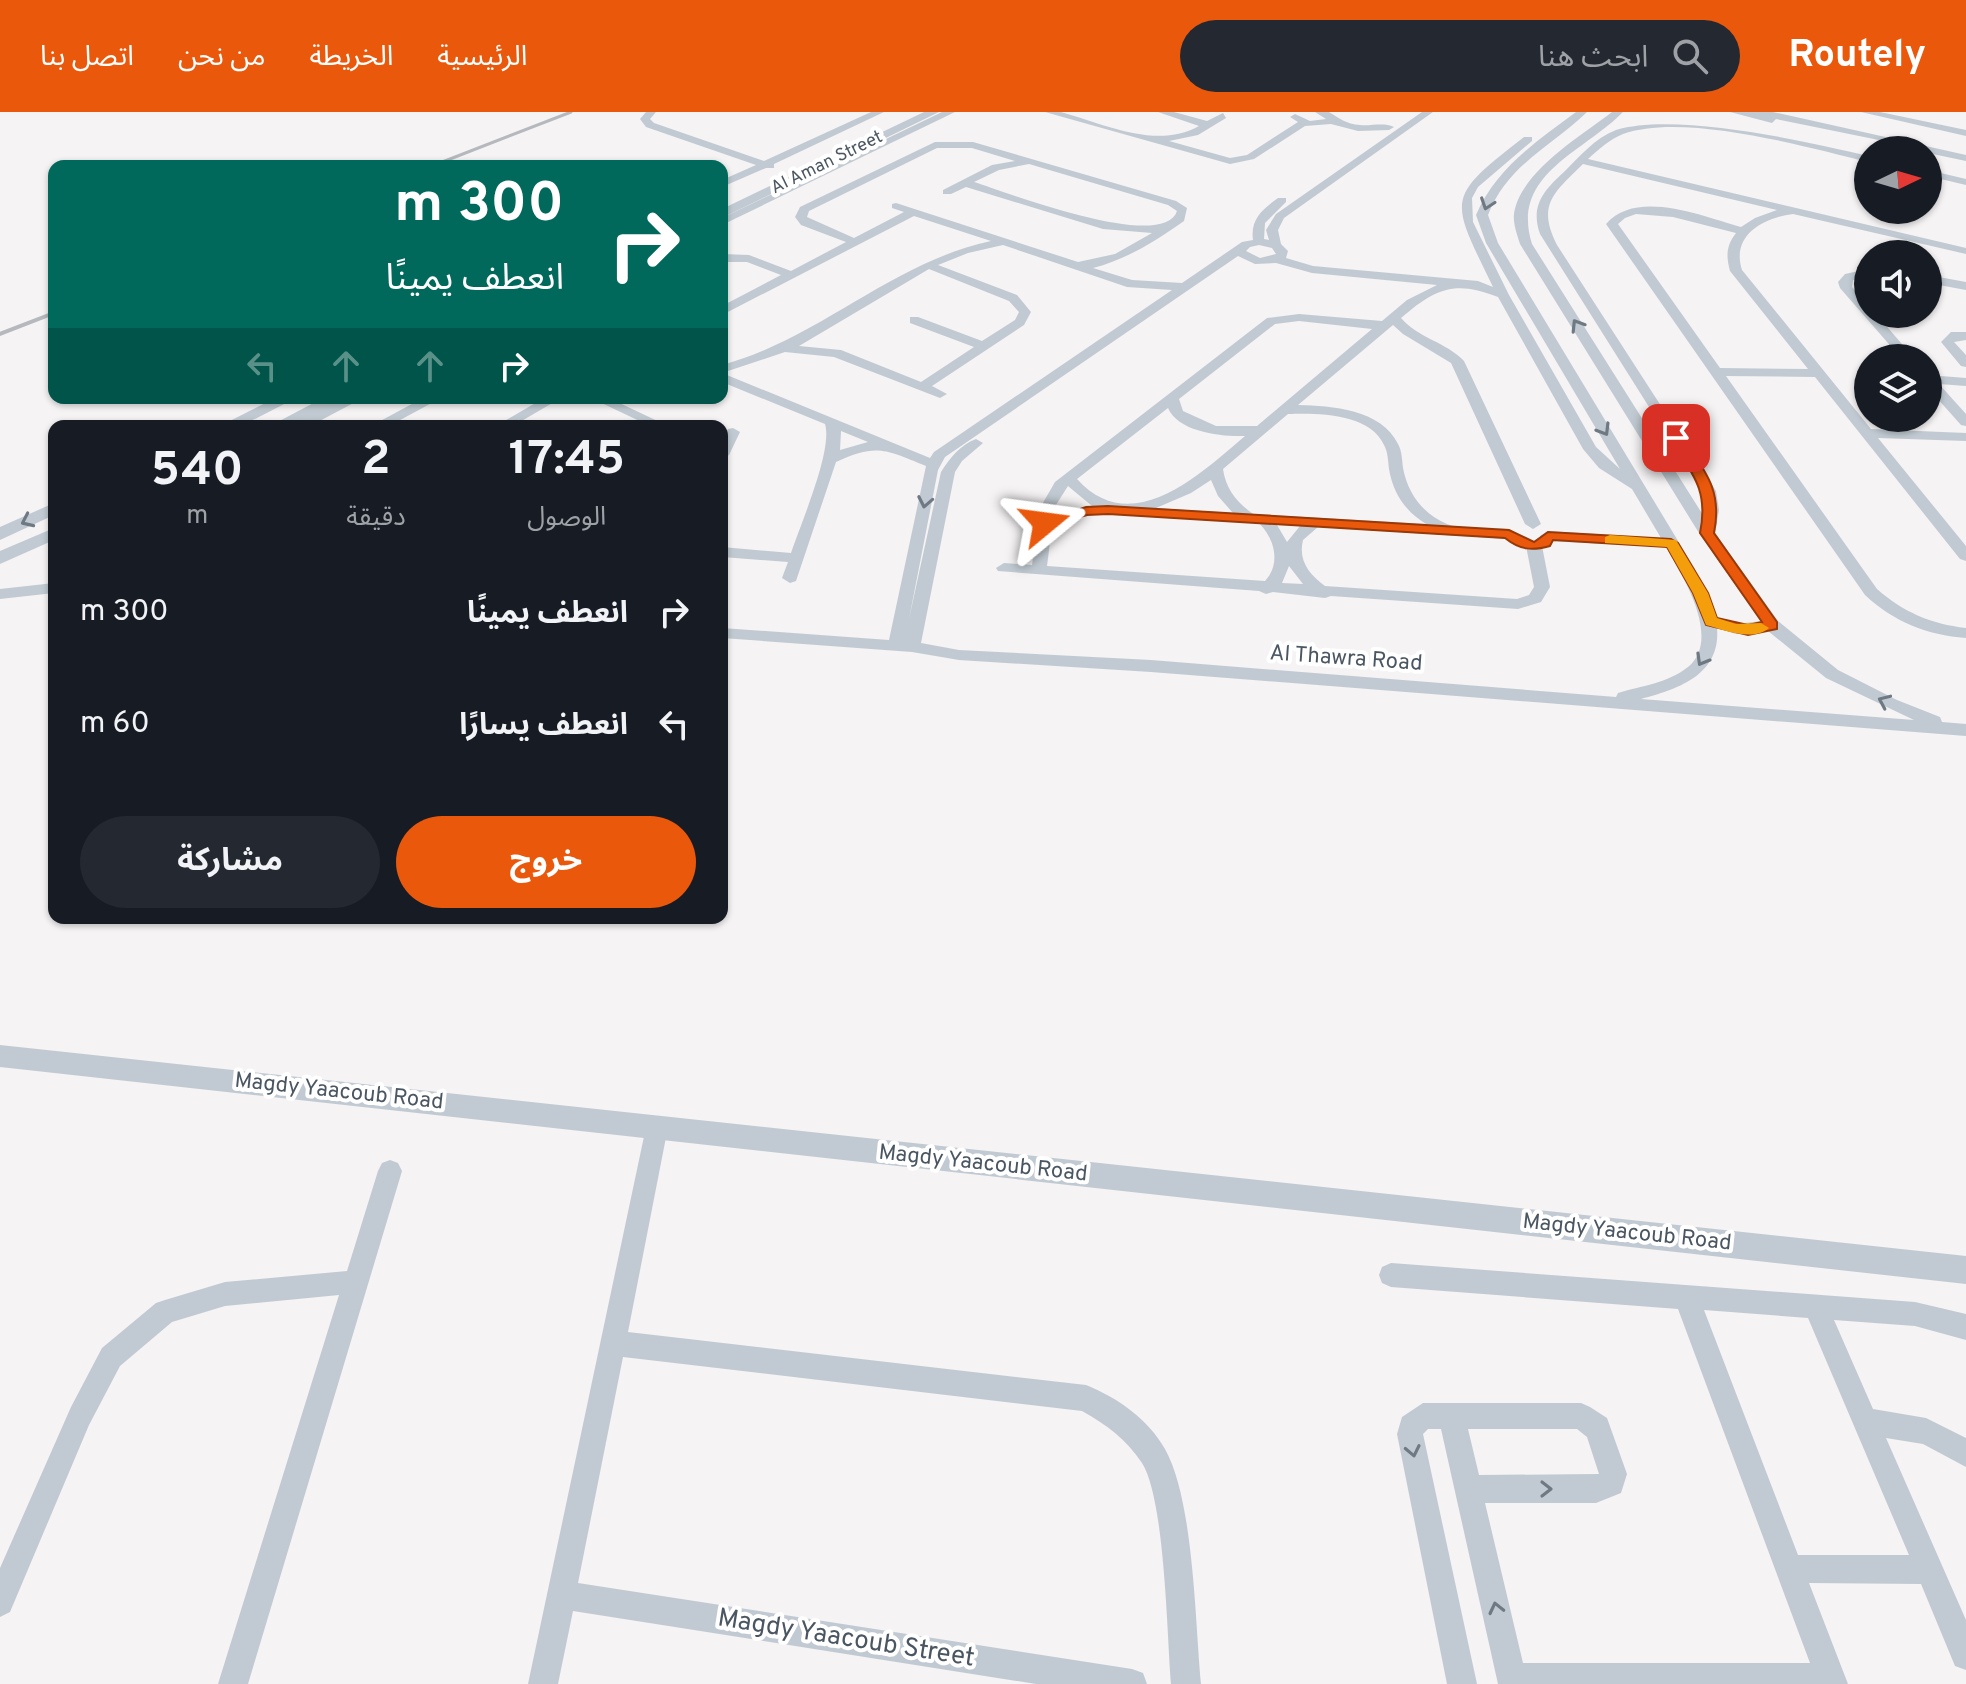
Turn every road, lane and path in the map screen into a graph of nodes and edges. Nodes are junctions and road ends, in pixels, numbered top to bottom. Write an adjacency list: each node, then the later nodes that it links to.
1 (651, 112): 43 (street)
2 (899, 112): 16 (street, Al Aman Street)
3 (933, 112): 23 (street, Al Aman Street)
4 (950, 112): 58 (street)
5 (1050, 112): 31 (street)
6 (1163, 112): 24 (street)
7 (1320, 112): 21 (street)
8 (1411, 112): 25 (street)
9 (1428, 112): 73 (street)
10 (1563, 112): 69 (street)
11 (1582, 112): 37 (street)
12 (1618, 112): 22 (street)
13 (1735, 112): 20 (street)
14 (1760, 112): 20 (street)
15 (1866, 112): 28 (street)
16 (882, 115): 23 (street); 43 (street, Al Aman Street)
17 (1223, 116): 24 (street)
18 (1296, 116): 21 (street); 35 (street)
19 (1723, 116): 22 (street); 29 (street)
20 (1776, 118): 30 (street); 41 (street)
21 (1331, 121): 26 (street)
22 (1606, 122): 42 (street)
23 (906, 125): 58 (street, Al Aman Street)
24 (1208, 125): 27 (street)
25 (1389, 127): 26 (street); 32 (street)
26 (1358, 128): 32 (street)
27 (1194, 133): 31 (street); 35 (street)
28 (1966, 133)
29 (1777, 135): 33 (street); 36 (street); 39 (street)
30 (1854, 138)
31 (1151, 141): 35 (street)
32 (1369, 141): 68 (street)
33 (1854, 150)
34 (997, 152): 40 (street); 44 (street); 66 (street)
35 (1194, 153)
36 (1854, 155)
37 (1526, 156): 42 (street); 46 (street)
38 (1942, 157): 41 (street)
39 (1585, 158): 55 (street); 62 (street); 161 (street)
40 (1030, 161): 44 (street); 64 (street)
41 (1966, 161)
42 (1553, 164): 49 (street)
43 (772, 166): 50 (street); 53 (street, Al Aman Street)
44 (996, 167): 52 (street)
45 (1942, 170): 48 (street)
46 (1507, 175): 49 (street); 69 (street, one-way to 69)
47 (1942, 176): 51 (street)
48 (1966, 176)
49 (1536, 181): 161 (street, one-way to 49)
50 (728, 182)
51 (1966, 182)
52 (965, 183): 54 (street); 61 (street)
53 (728, 192)
54 (947, 192)
55 (1760, 202): 57 (street); 60 (street)
56 (896, 206): 59 (street)
57 (1796, 210): 60 (street); 62 (street)
58 (732, 211)
59 (913, 212): 63 (street); 66 (street)
60 (1770, 214): 65 (street)
61 (1107, 227): 64 (street); 74 (street)
62 (1878, 227): 70 (street); 72 (street)
63 (963, 229): 67 (street); 71 (street)
64 (1161, 230): 74 (street)
65 (1743, 231): 112 (street); 113 (street)
66 (855, 242): 80 (street)
67 (1003, 242): 71 (street); 78 (street)
68 (1259, 242): 73 (street); 75 (street)
69 (1484, 243): 79 (street); 102 (street)
70 (1966, 244)
71 (956, 250): 77 (street)
72 (1966, 251)
73 (1279, 253): 75 (street); 79 (street); 82 (street)
74 (1127, 254): 78 (street); 83 (street)
75 (1243, 254): 88 (street); 182 (street)
76 (728, 258): 80 (street)
77 (929, 265): 97 (street); 106 (street)
78 (1077, 266): 83 (street)
79 (1489, 268): 89 (street)
80 (791, 275): 92 (street)
81 (1854, 276): 90 (street)
82 (1388, 277): 84 (street); 91 (street)
83 (1116, 278): 86 (street)
84 (1451, 282): 89 (street); 91 (street)
85 (1942, 282): 87 (street)
86 (1131, 284): 88 (street); 93 (street)
87 (1966, 286)
88 (1184, 287): 93 (street)
89 (1503, 295): 101 (street)
90 (1854, 297)
91 (1411, 303): 96 (street)
92 (728, 308)
93 (1147, 312): 148 (street)
94 (1316, 319): 96 (street); 103 (street); 122 (street)
95 (914, 320): 106 (street)
96 (1389, 321): 100 (street); 104 (street)
97 (819, 327): 107 (street); 108 (street)
98 (1881, 328): 105 (street)
99 (1966, 336): 110 (street)
100 (1369, 339): 103 (street); 104 (street)
101 (1530, 339): 102 (street); 152 (street)
102 (1549, 339): 152 (street, one-way to 152)
103 (1345, 342): 118 (street)
104 (1432, 344): 158 (street)
105 (1895, 344)
106 (983, 346): 117 (street)
107 (782, 348): 108 (street); 109 (street)
108 (836, 353): 117 (street)
109 (765, 357): 111 (street); 119 (street)
110 (1966, 363)
111 (728, 367)
112 (1715, 372): 113 (street); 181 (street)
113 (1819, 373): 142 (street)
114 (728, 379): 119 (street)
115 (1942, 381): 116 (street)
116 (1966, 382)
117 (922, 387): 120 (street)
118 (1311, 387): 129 (street); 130 (street)
119 (756, 391): 137 (street)
120 (940, 394)
121 (1942, 395): 138 (street)
122 (1171, 397): 139 (street); 140 (street)
123 (275, 404): 131 (street)
124 (324, 404): 132 (street)
125 (344, 404): 133 (street)
126 (422, 404): 134 (street)
127 (543, 404): 135 (street)
128 (612, 404): 136 (street)
129 (1283, 410): 130 (street); 140 (street)
130 (1345, 415): 151 (street)
131 (241, 420)
132 (290, 420)
133 (311, 420)
134 (390, 420)
135 (514, 420)
136 (648, 420)
137 (831, 422): 145 (street); 147 (street)
138 (1966, 422)
139 (1140, 423): 146 (street); 150 (street)
140 (1259, 430): 146 (street)
141 (733, 432): 144 (street)
142 (1866, 433): 143 (street); 168 (street)
143 (1966, 437)
144 (728, 442)
145 (885, 444): 147 (street); 148 (street)
146 (1229, 455): 149 (street)
147 (828, 461): 170 (street)
148 (933, 464): 182 (street, one-way to 182)
149 (1216, 466): 154 (street); 155 (street)
150 (1069, 478): 154 (street); 157 (street)
151 (1399, 487): 159 (street); 160 (street)
152 (1638, 488): 166 (street)
153 (48, 511): 162 (street, one-way to 162)
154 (1132, 511): 155 (street); 157 (street)
155 (1256, 518): 156 (street); 175 (street)
156 (1315, 522): 159 (street); 176 (street)
157 (1045, 523): 172 (street)
158 (1533, 524): 163 (street); 165 (street)
159 (1369, 525): 160 (street)
160 (1447, 530): 163 (street)
161 (1707, 533): 179 (street)
162 (0, 534)
163 (1509, 534): 165 (street)
164 (48, 536): 169 (street)
165 (1541, 541): 166 (street); 176 (street)
166 (1671, 543): 178 (street)
167 (728, 552): 170 (street)
168 (1966, 556)
169 (0, 558)
170 (797, 558): 173 (street)
171 (1004, 568): 172 (street)
172 (1039, 571): 175 (street)
173 (790, 578)
174 (48, 589): 177 (street)
175 (1266, 589): 176 (street)
176 (1325, 593)
177 (0, 594)
178 (1711, 621): 179 (street); 183 (street, one-way to 183)
179 (1772, 625): 184 (street, one-way to 179)
180 (728, 633): 182 (street, Al Thawra Road)
181 (1966, 633)
182 (904, 647): 183 (street, Al Thawra Road)
183 (1602, 702): 184 (street, Al Thawra Road)
184 (1961, 730)
185 (0, 1056): 186 (street, Magdy Yaacoub Road)
186 (29, 1059): 187 (street); 188 (street, Magdy Yaacoub Road)
187 (0, 1069)
188 (657, 1127): 190 (street, Magdy Yaacoub Road); 196 (street)
189 (390, 1171): 192 (street)
190 (1962, 1271)
191 (1391, 1275): 193 (street)
192 (355, 1282): 204 (street); 209 (street)
193 (1687, 1298): 194 (street); 201 (street)
194 (1816, 1308): 195 (street); 198 (street)
195 (1966, 1327)
196 (612, 1343): 203 (street); 212 (street)
197 (1451, 1415): 200 (street); 200 (street, one-way to 197); 213 (street, one-way to 213)
198 (1865, 1421): 199 (street); 202 (street)
199 (1966, 1453)
200 (1468, 1489): 206 (street, one-way to 200)
201 (1789, 1569): 202 (street); 208 (street)
202 (1929, 1570): 205 (street)
203 (561, 1595): 210 (street); 211 (street, Magdy Yaacoub Street)
204 (0, 1602)
205 (1966, 1655)
206 (1513, 1681): 207 (street)
207 (1662, 1681): 208 (street)
208 (1832, 1681)
209 (233, 1684)
210 (543, 1684)
211 (1132, 1684)
212 (1186, 1684)
213 (1462, 1684)

